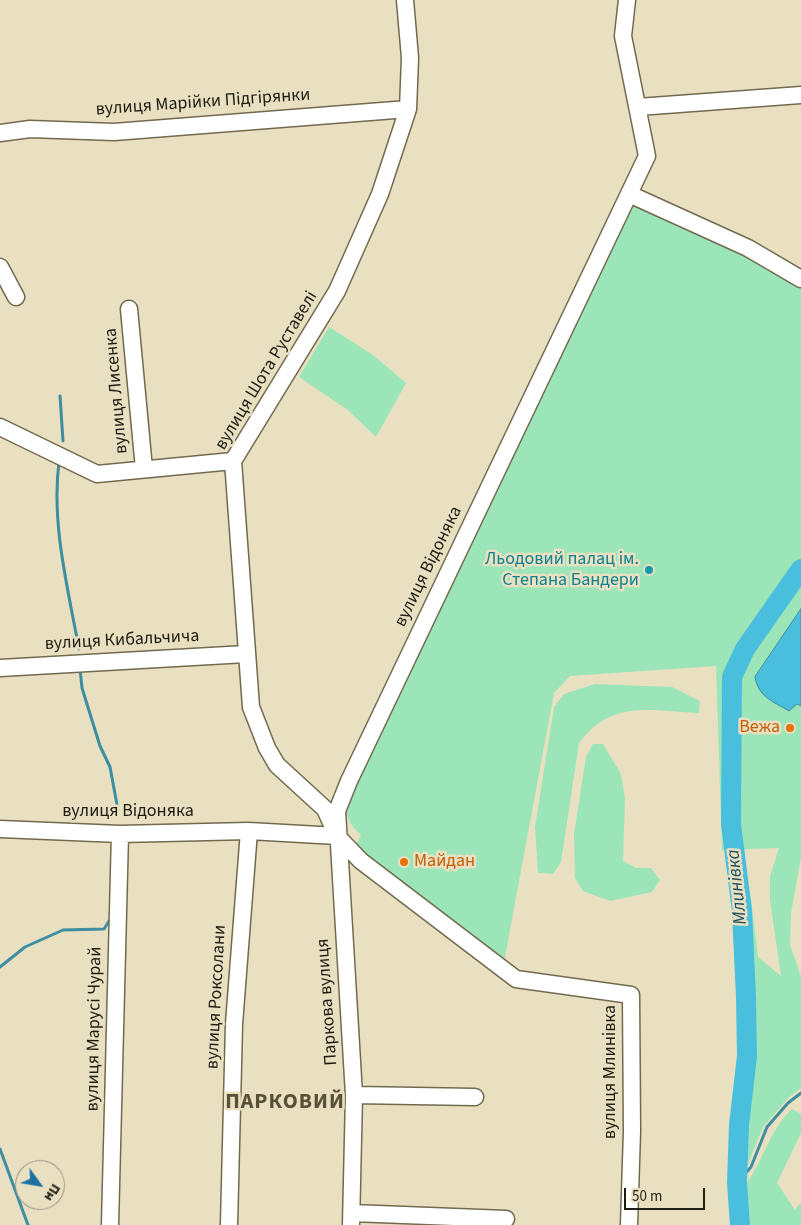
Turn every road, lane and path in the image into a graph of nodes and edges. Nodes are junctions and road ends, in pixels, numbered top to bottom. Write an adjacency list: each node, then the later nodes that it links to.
1 (405, 0): 5 (street, вулиця Шота Руставелі)
2 (627, 0): 4 (street, вулиця Відоняка)
3 (801, 95): 4 (street)
4 (638, 107): 7 (street, вулиця Відоняка)
5 (408, 109): 6 (street, вулиця Марійки Підгірянки); 13 (street, вулиця Шота Руставелі)
6 (0, 133)
7 (629, 194): 9 (street); 20 (street, вулиця Відоняка)
8 (0, 266): 10 (street)
9 (801, 279)
10 (16, 297)
11 (129, 309): 14 (street, вулиця Лисенка)
12 (0, 427): 14 (street)
13 (233, 461): 14 (street); 15 (street, вулиця Шота Руставелі)
14 (144, 469)
15 (246, 654): 16 (street, вулиця Кибальчича); 20 (street, вулиця Шота Руставелі)
16 (0, 668)
17 (0, 829): 19 (street, вулиця Відоняка)
18 (249, 831): 19 (street, вулиця Відоняка); 20 (street, вулиця Відоняка); 26 (street, вулиця Роксолани)
19 (120, 834): 25 (street, вулиця Марусі Чурай)
20 (338, 836): 21 (street, Паркова вулиця); 27 (street, вулиця Млинівка)
21 (354, 1095): 22 (street); 23 (street, Паркова вулиця)
22 (475, 1097)
23 (352, 1219): 24 (street)
24 (506, 1219)
25 (110, 1225)
26 (229, 1225)
27 (629, 1225)

